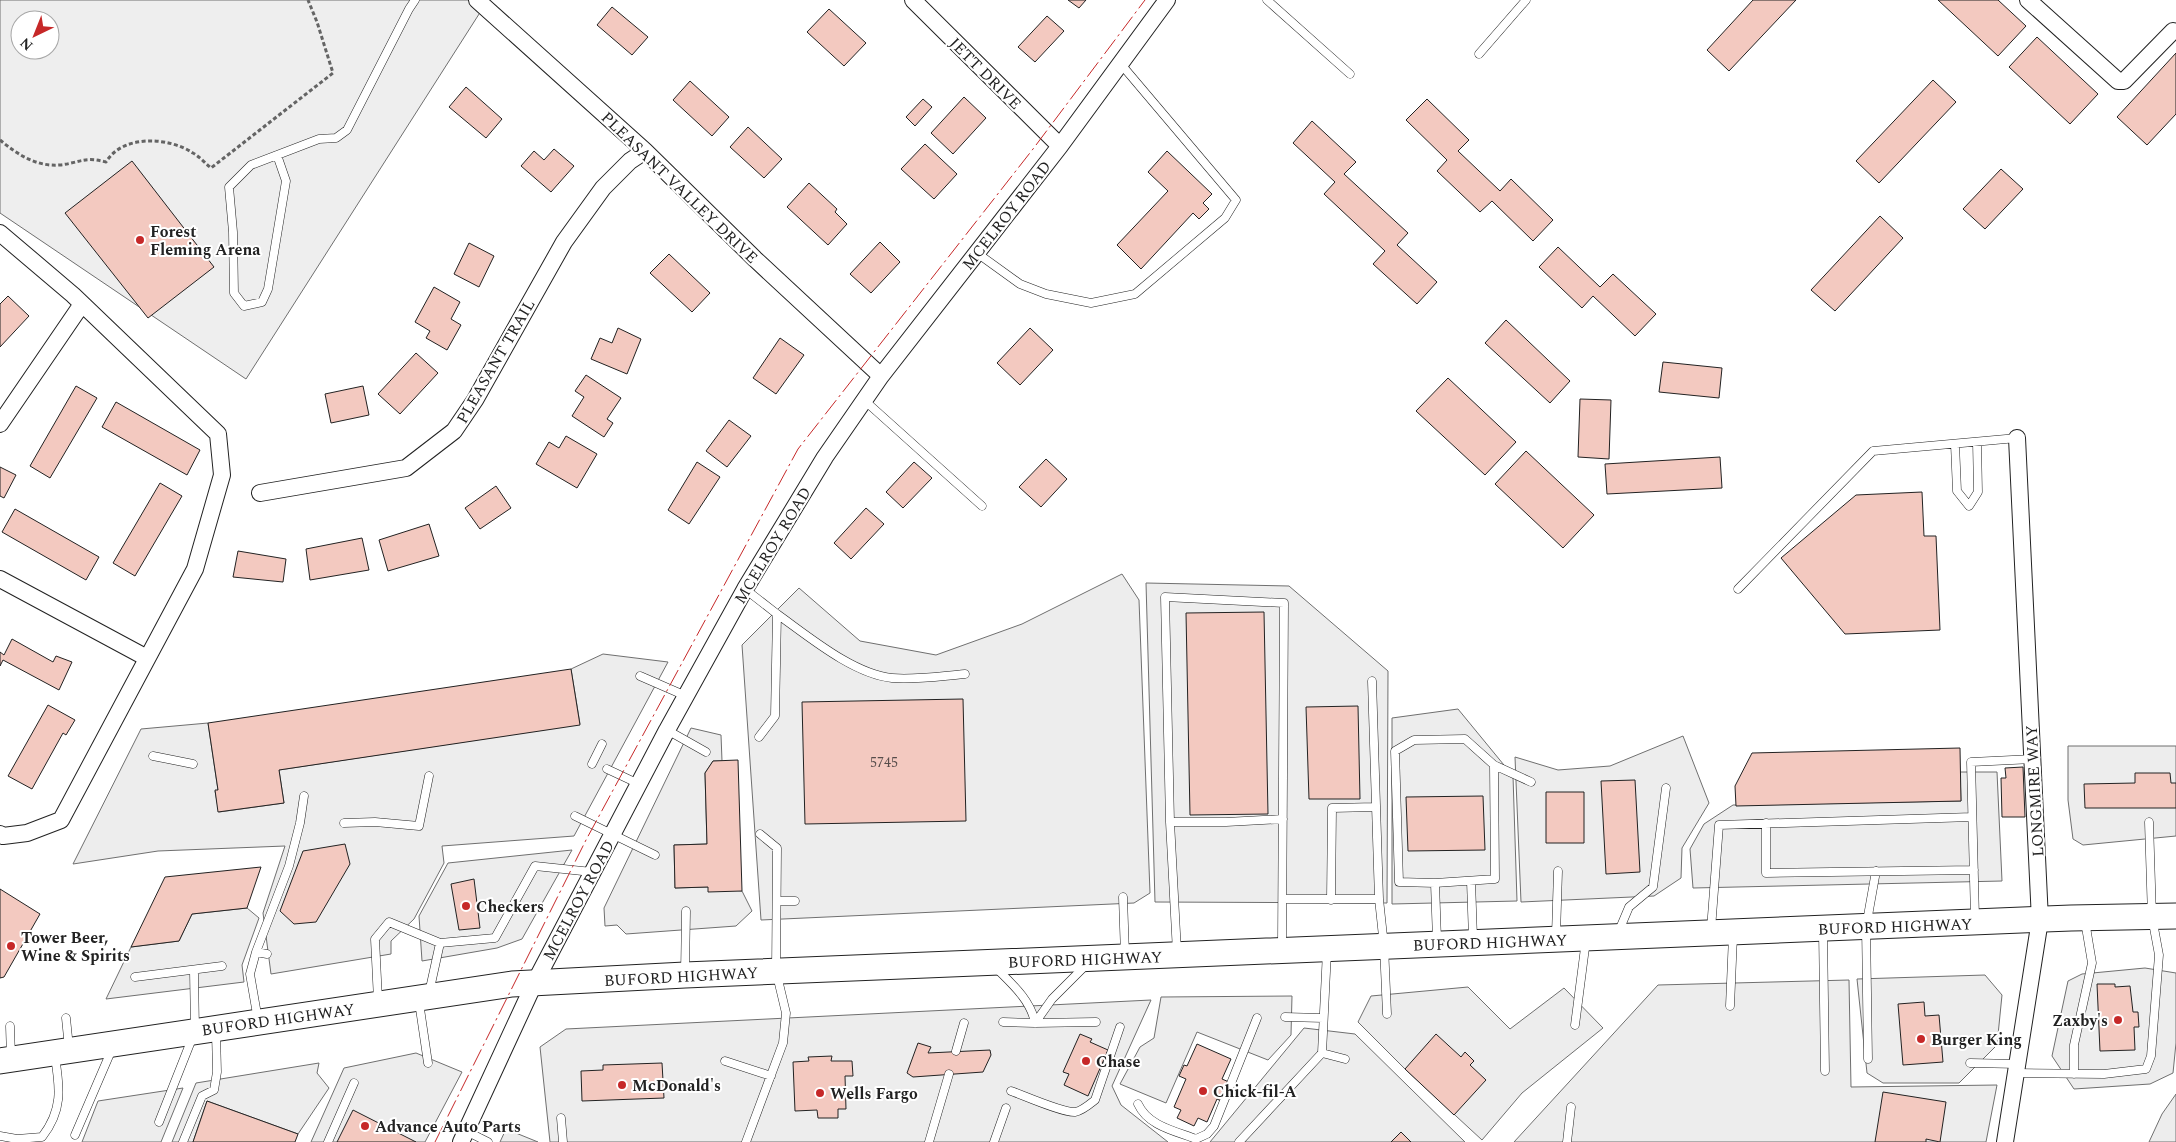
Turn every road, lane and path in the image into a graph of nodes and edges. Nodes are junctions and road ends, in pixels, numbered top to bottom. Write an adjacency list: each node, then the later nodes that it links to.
1 (308, 0): 13 (path)
2 (415, 0): 16 (lane)
3 (477, 0): 15 (street, PLEASANT VALLEY DRIVE)
4 (913, 0): 14 (street, JETT DRIVE)
5 (1167, 0): 11 (street, MCELROY ROAD)
6 (1267, 0): 12 (lane)
7 (1526, 0): 10 (lane)
8 (2028, 0): 9 (street)
9 (2174, 31)
10 (1479, 54)
11 (1120, 63): 14 (street, MCELROY ROAD); 18 (lane)
12 (1350, 74)
13 (0, 140)
14 (1060, 146): 18 (street, MCELROY ROAD)
15 (645, 151): 20 (street, PLEASANT VALLEY DRIVE); 26 (street, PLEASANT TRAIL)
16 (277, 155): 16 (lane)
17 (0, 233): 19 (street)
18 (977, 253): 20 (street, MCELROY ROAD)
19 (82, 304): 22 (street); 32 (street)
20 (881, 376): 21 (street, MCELROY ROAD)
21 (864, 400): 27 (lane); 29 (street, MCELROY ROAD)
22 (0, 424)
23 (2018, 438): 24 (lane); 42 (street, LONGMIRE WAY)
24 (1977, 442): 25 (lane); 25 (lane)
25 (1955, 444): 30 (lane)
26 (260, 493)
27 (982, 506)
28 (0, 580): 32 (street)
29 (744, 589): 31 (lane); 36 (street, MCELROY ROAD)
30 (1738, 589)
31 (777, 614): 33 (lane); 38 (lane)
32 (147, 658): 60 (street)
33 (965, 674)
34 (640, 676): 36 (lane)
35 (1372, 680): 52 (lane)
36 (686, 696): 37 (street, MCELROY ROAD)
37 (667, 730): 40 (lane); 49 (street, MCELROY ROAD)
38 (759, 737)
39 (602, 744): 44 (lane)
40 (706, 752)
41 (153, 756): 43 (lane)
42 (2033, 759): 54 (lane); 79 (street, LONGMIRE WAY)
43 (193, 764)
44 (592, 764)
45 (1494, 765): 48 (lane); 68 (lane); 69 (lane)
46 (607, 769): 49 (lane)
47 (429, 776): 58 (lane)
48 (1531, 782)
49 (639, 784): 61 (street, MCELROY ROAD)
50 (1666, 788): 84 (lane)
51 (304, 796): 93 (lane)
52 (1375, 807): 72 (lane); 73 (lane)
53 (575, 816): 61 (lane)
54 (1972, 817): 59 (lane); 64 (lane)
55 (1283, 819): 56 (lane); 56 (lane); 71 (lane)
56 (1170, 822): 95 (lane)
57 (2149, 822): 77 (lane)
58 (344, 823)
59 (1766, 823): 66 (lane); 83 (lane)
60 (0, 834)
61 (613, 834): 63 (lane); 67 (street, MCELROY ROAD)
62 (760, 834): 75 (lane)
63 (655, 855)
64 (1974, 870): 66 (lane); 80 (lane)
65 (1558, 871): 86 (lane)
66 (1876, 871): 81 (lane)
67 (592, 872): 87 (lane); 104 (street, MCELROY ROAD)
68 (1471, 880): 69 (lane); 88 (lane)
69 (1435, 883): 89 (lane)
70 (1122, 897): 96 (lane)
71 (1283, 899): 73 (lane); 92 (lane)
72 (1379, 899): 73 (lane); 90 (lane)
73 (1331, 900)
74 (795, 901): 75 (lane)
75 (778, 902): 101 (lane)
76 (686, 912): 102 (lane)
77 (2164, 917): 78 (main road, BUFORD HIGHWAY); 135 (lane)
78 (2085, 919): 79 (main road, BUFORD HIGHWAY); 135 (lane)
79 (2040, 920): 80 (main road, BUFORD HIGHWAY); 132 (street, LONGMIRE WAY)
80 (1975, 923): 81 (main road, BUFORD HIGHWAY)
81 (1866, 927): 82 (main road, BUFORD HIGHWAY); 127 (lane)
82 (1823, 929): 83 (main road, BUFORD HIGHWAY); 133 (lane)
83 (1722, 933): 84 (main road, BUFORD HIGHWAY); 107 (lane)
84 (1616, 937): 85 (main road, BUFORD HIGHWAY)
85 (1586, 938): 86 (main road, BUFORD HIGHWAY); 118 (lane)
86 (1556, 940): 88 (main road, BUFORD HIGHWAY)
87 (440, 943): 105 (lane); 106 (lane)
88 (1473, 943): 89 (main road, BUFORD HIGHWAY)
89 (1437, 944): 90 (main road, BUFORD HIGHWAY)
90 (1384, 946): 91 (main road, BUFORD HIGHWAY); 108 (lane)
91 (1327, 949): 92 (main road, BUFORD HIGHWAY); 112 (lane)
92 (1282, 951): 95 (main road, BUFORD HIGHWAY)
93 (256, 952): 94 (lane); 113 (lane)
94 (267, 954)
95 (1177, 955): 96 (main road, BUFORD HIGHWAY)
96 (1125, 957): 97 (main road, BUFORD HIGHWAY)
97 (1093, 958): 98 (main road, BUFORD HIGHWAY); 117 (lane)
98 (990, 962): 101 (main road, BUFORD HIGHWAY); 117 (lane)
99 (222, 966): 100 (lane)
100 (194, 971): 103 (lane); 121 (lane)
101 (776, 971): 102 (main road, BUFORD HIGHWAY); 136 (lane)
102 (685, 974): 104 (main road, BUFORD HIGHWAY)
103 (134, 977)
104 (534, 984): 105 (main road, BUFORD HIGHWAY); 146 (street, MCELROY ROAD)
105 (423, 997): 106 (main road, BUFORD HIGHWAY); 130 (lane)
106 (379, 1004): 113 (main road, BUFORD HIGHWAY)
107 (1730, 1006)
108 (1387, 1014)
109 (1285, 1017): 112 (lane)
110 (66, 1018): 123 (lane)
111 (1257, 1018): 139 (lane)
112 (1323, 1018): 125 (lane)
113 (259, 1022): 121 (main road, BUFORD HIGHWAY)
114 (1003, 1022): 117 (lane)
115 (1096, 1022): 117 (lane)
116 (964, 1023): 124 (lane)
117 (1035, 1024)
118 (1575, 1025)
119 (10, 1026): 128 (lane)
120 (1120, 1027): 138 (lane)
121 (205, 1030): 122 (main road, BUFORD HIGHWAY); 143 (lane); 148 (lane)
122 (114, 1044): 123 (main road, BUFORD HIGHWAY); 144 (lane)
123 (62, 1051): 128 (main road, BUFORD HIGHWAY); 147 (lane)
124 (956, 1051)
125 (1322, 1053): 126 (lane); 155 (lane)
126 (1345, 1059)
127 (1868, 1059)
128 (5, 1060)
129 (725, 1061): 136 (lane)
130 (428, 1063)
131 (1970, 1063): 132 (lane)
132 (2017, 1069): 135 (lane); 157 (street, LONGMIRE WAY)
133 (1825, 1071)
134 (949, 1074): 153 (lane)
135 (2074, 1074)
136 (771, 1076): 152 (lane)
137 (354, 1084): 149 (lane)
138 (1011, 1091)
139 (1138, 1104)
140 (1571, 1107): 156 (lane)
141 (1006, 1108): 154 (lane)
142 (561, 1118): 151 (lane)
143 (159, 1122)
144 (75, 1134)
145 (0, 1136): 147 (lane)
146 (463, 1136): 150 (lane)
147 (42, 1139)
148 (183, 1142)
149 (328, 1142)
150 (488, 1142)
151 (563, 1142)
152 (746, 1142)
153 (929, 1142)
154 (994, 1142)
155 (1239, 1142)
156 (1567, 1142)
157 (2005, 1142)

